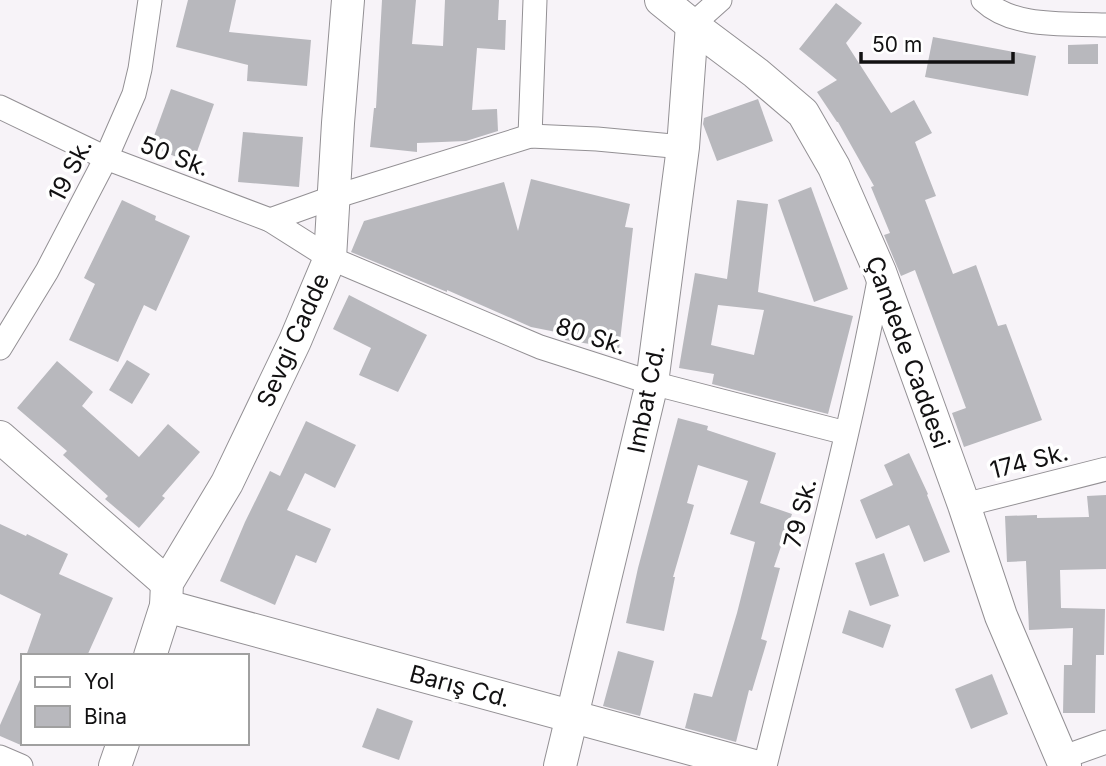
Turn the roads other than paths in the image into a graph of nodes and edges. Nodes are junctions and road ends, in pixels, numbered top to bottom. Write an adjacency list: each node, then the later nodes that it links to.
1 (150, 0): 12 (street, 19 Sk.)
2 (535, 0): 10 (street)
3 (662, 0): 8 (street, Çandede Caddesi)
4 (720, 0): 8 (street)
5 (983, 0): 7 (street)
6 (342, 2): 13 (street, Sevgi Cadde)
7 (1106, 24)
8 (692, 25): 11 (street, Imbat Cd.); 16 (street, Çandede Caddesi)
9 (0, 107): 12 (street, 50 Sk.)
10 (530, 136): 11 (street); 13 (street)
11 (683, 147): 18 (street, Imbat Cd.)
12 (106, 158): 14 (street, 50 Sk.); 17 (street, 19 Sk.)
13 (334, 197): 14 (street); 15 (street, Sevgi Cadde)
14 (270, 220): 15 (street, 50 Sk.)
15 (330, 258): 18 (street, 80 Sk.); 23 (street, Sevgi Cadde)
16 (880, 272): 19 (street, 79 Sk.); 22 (street, Çandede Caddesi)
17 (0, 348)
18 (652, 383): 19 (street, 80 Sk.); 25 (street, Imbat Cd.)
19 (846, 433): 34 (street, 79 Sk.)
20 (0, 437): 23 (street, Barış Cd.)
21 (1106, 469): 22 (street, 174 Sk.)
22 (964, 505): 29 (street, Çandede Caddesi)
23 (167, 594): 24 (street, Sevgi Cadde); 25 (street, Barış Cd.)
24 (151, 654)
25 (573, 716): 32 (street, Imbat Cd.); 33 (street, Barış Cd.)
26 (1106, 743): 29 (street)
27 (121, 745): 31 (street)
28 (0, 757): 30 (street)
29 (1063, 762)
30 (21, 766)
31 (115, 766)
32 (560, 766)
33 (754, 766)
34 (765, 766)

